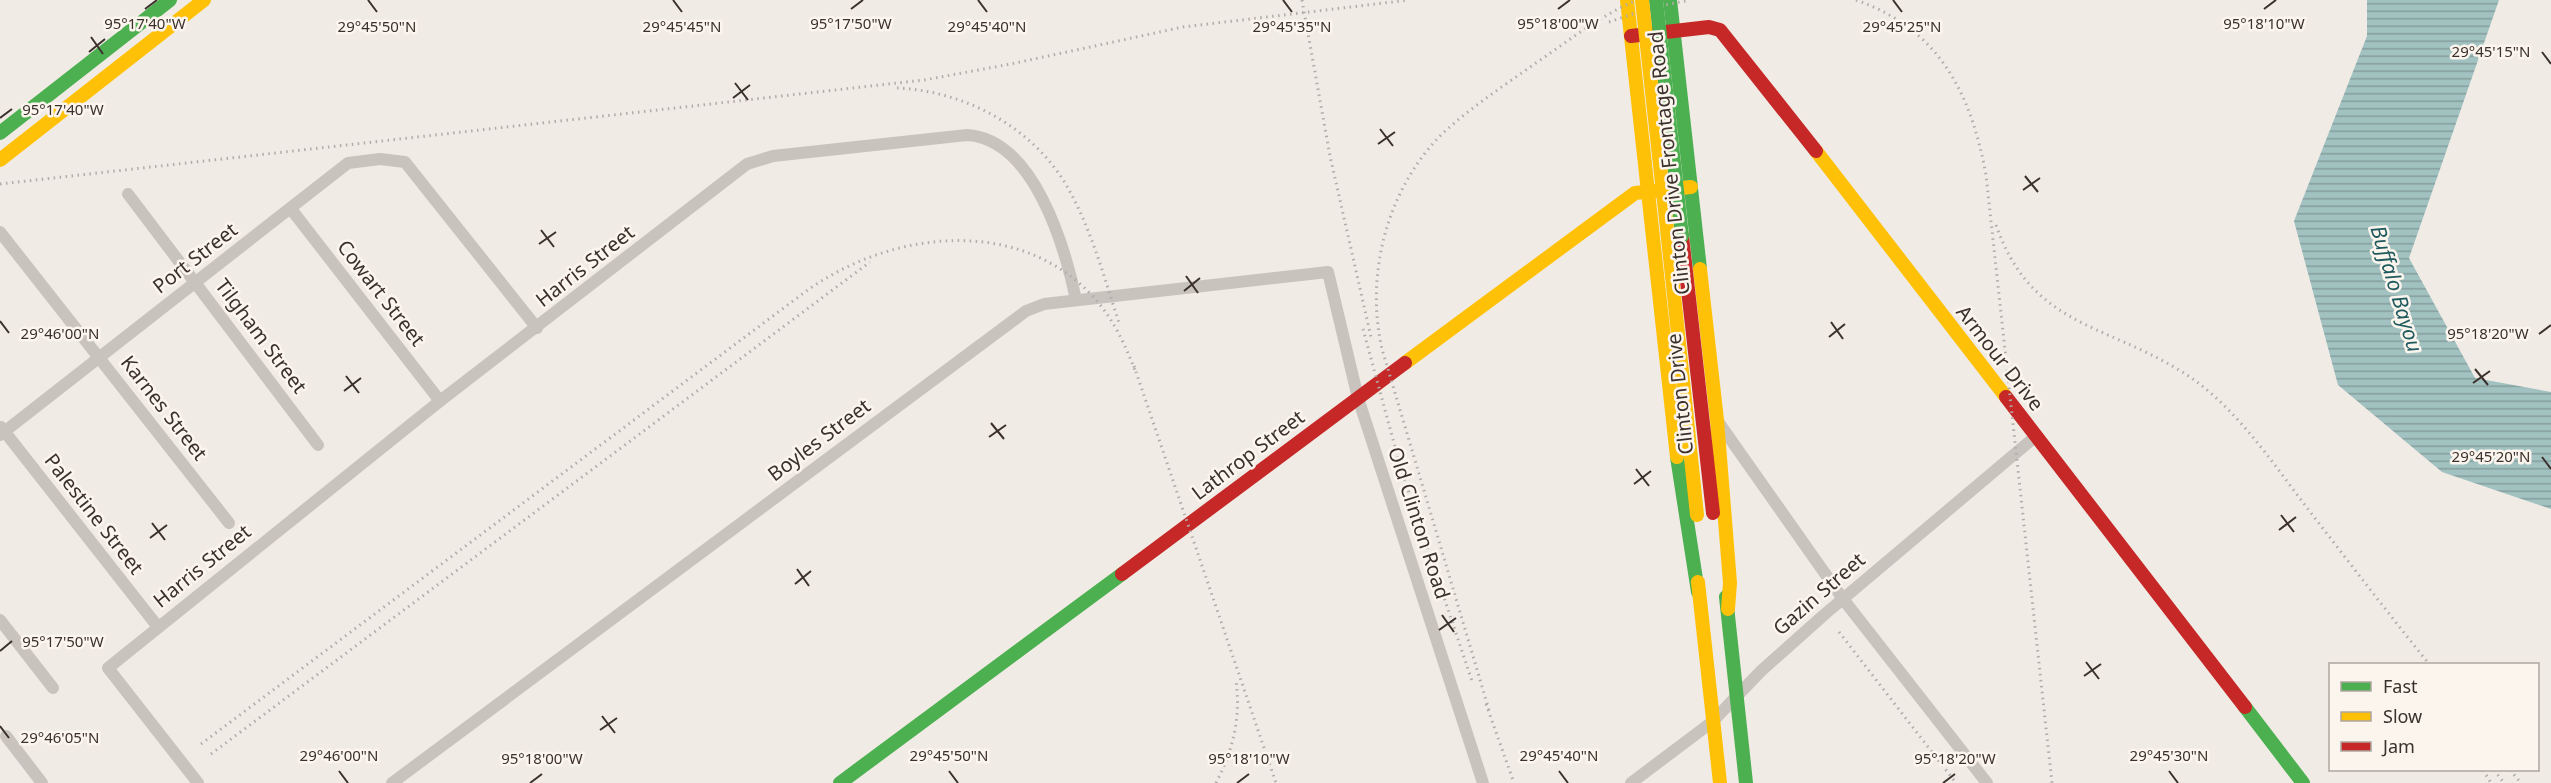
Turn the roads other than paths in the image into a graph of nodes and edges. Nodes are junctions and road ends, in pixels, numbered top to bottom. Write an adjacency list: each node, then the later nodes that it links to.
1 (170, 0): 9 (street)
2 (1627, 0): 8 (street, Clinton Drive Frontage Road)
3 (1642, 0): 16 (street, Clinton Drive, bridge)
4 (1656, 0): 16 (street, Clinton Drive, bridge)
5 (1671, 0): 7 (street, Clinton Drive Frontage Road)
6 (203, 1): 10 (street)
7 (1673, 31): 8 (street, Armour Drive); 11 (street, Clinton Drive Frontage Road); 26 (street, Armour Drive)
8 (1631, 36): 12 (street, Clinton Drive Frontage Road)
9 (0, 133)
10 (0, 160)
11 (1691, 187): 12 (street, Lathrop Street); 24 (street, Clinton Drive Frontage Road)
12 (1648, 192): 22 (street, Lathrop Street); 29 (street, Clinton Drive Frontage Road)
13 (128, 194): 18 (street, Tilgham Street)
14 (291, 209): 18 (street, Port Street); 20 (street, Port Street); 23 (street, Cowart Street)
15 (0, 232): 21 (street, Karnes Street)
16 (1675, 237): 29 (street, Clinton Drive); 31 (street, Clinton Drive)
17 (1328, 272): 19 (street, Boyles Street); 22 (street, Old Clinton Road)
18 (195, 282): 21 (street, Port Street); 27 (street, Tilgham Street)
19 (1076, 300): 20 (street, Harris Street); 40 (street, Boyles Street)
20 (537, 328): 23 (street, Harris Street)
21 (100, 357): 25 (street, Port Street); 28 (street, Karnes Street)
22 (1358, 398): 41 (street, Lathrop Street); 42 (street, Old Clinton Road)
23 (440, 401): 33 (street, Harris Street)
24 (1717, 420): 30 (street); 31 (street, Clinton Drive Frontage Road)
25 (2, 430): 33 (street, Palestine Street)
26 (2036, 436): 30 (street, Gazin Street); 47 (street, Armour Drive)
27 (318, 445)
28 (229, 523)
29 (1698, 592): 36 (street, Clinton Drive)
30 (1843, 599): 35 (street, Gazin Street); 46 (street)
31 (1728, 609): 35 (street, Clinton Drive)
32 (0, 620): 34 (street)
33 (158, 627): 38 (street, Harris Street)
34 (53, 688)
35 (1738, 694): 36 (street, Gazin Street); 45 (street, Clinton Drive)
36 (1712, 722): 43 (street, Gazin Street); 44 (street, Clinton Drive)
37 (6, 736): 39 (street)
38 (191, 781)
39 (42, 783)
40 (392, 783)
41 (840, 783)
42 (1483, 783)
43 (1630, 783)
44 (1720, 783)
45 (1746, 783)
46 (1987, 783)
47 (2303, 783)

